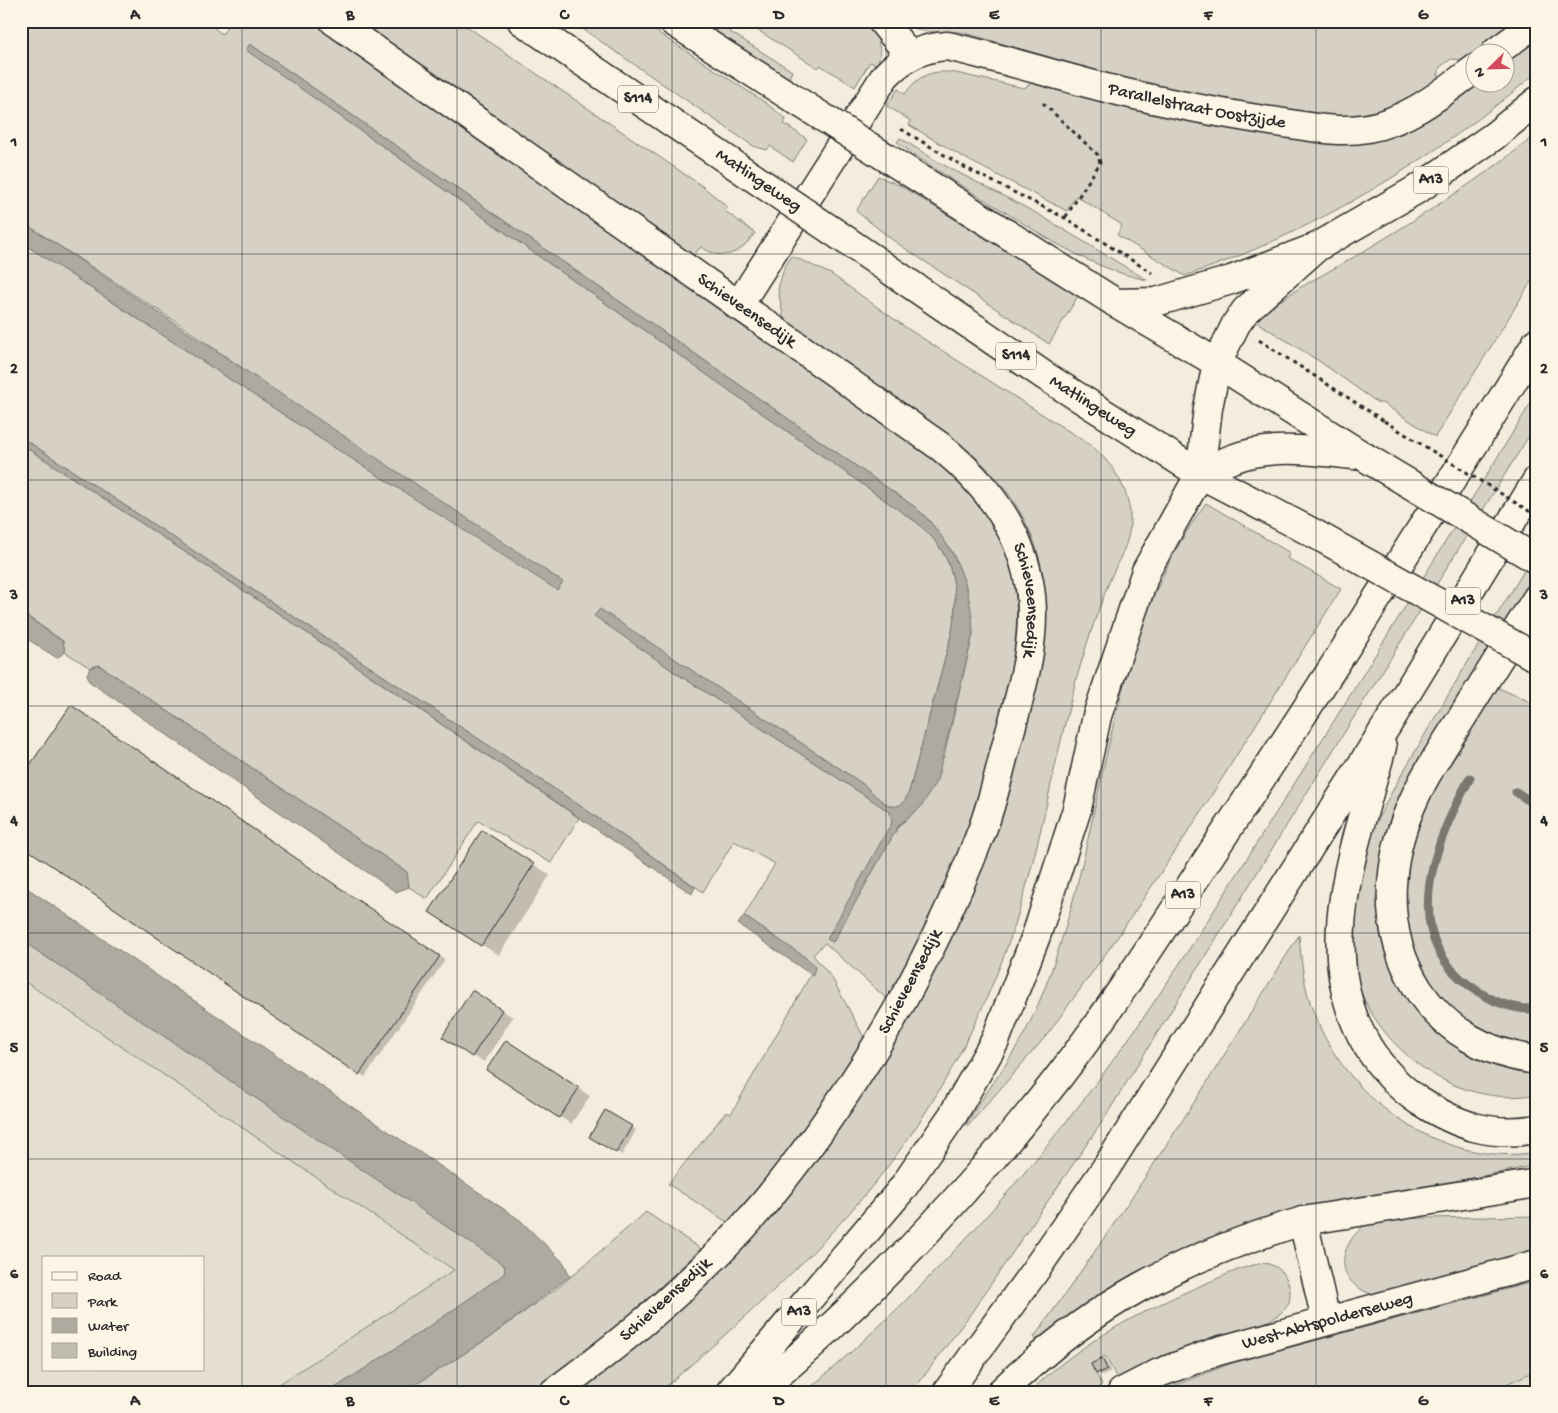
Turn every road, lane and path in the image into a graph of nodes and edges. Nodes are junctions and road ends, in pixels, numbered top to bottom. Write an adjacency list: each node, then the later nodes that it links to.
1 (334, 21): 14 (main road, Schieveensedijk)
2 (522, 21): 19 (main road, Matlingeweg / S114, bridge)
3 (672, 21): 13 (main road, bridge)
4 (882, 21): 7 (main road)
5 (1537, 22): 6 (main road)
6 (1510, 42)
7 (910, 56): 8 (main road, Parallelstraat Oostzijde); 14 (main road, Parallelstraat Oostzijde)
8 (1031, 68): 9 (main road, Parallelstraat Oostzijde); 11 (path)
9 (1466, 75)
10 (1537, 101): 12 (main road, A13)
11 (901, 129)
12 (1317, 247): 13 (main road, A13); 16 (main road, A13)
13 (1116, 304): 16 (main road)
14 (738, 306): 32 (main road, Schieveensedijk)
15 (1537, 342): 34 (main road, A13)
16 (1217, 363): 18 (main road); 19 (main road, A13)
17 (1384, 421): 21 (path, bridge)
18 (1363, 456): 19 (main road); 22 (main road, bridge)
19 (1200, 474): 24 (main road, Matlingeweg / S114, bridge); 33 (main road, A13)
20 (1537, 480): 25 (main road, A13)
21 (1537, 516)
22 (1537, 560)
23 (1537, 598): 26 (main road)
24 (1537, 658)
25 (1389, 722): 27 (main road, A13); 35 (main road, A13)
26 (1537, 1060)
27 (1537, 1129)
28 (1537, 1183): 29 (main road)
29 (1303, 1221): 31 (main road); 36 (main road)
30 (1537, 1264): 31 (main road, West-Abtspolderseweg)
31 (1326, 1320): 37 (main road, West-Abtspolderseweg)
32 (554, 1392)
33 (730, 1392)
34 (758, 1392)
35 (947, 1392)
36 (1001, 1392)
37 (1122, 1392)

